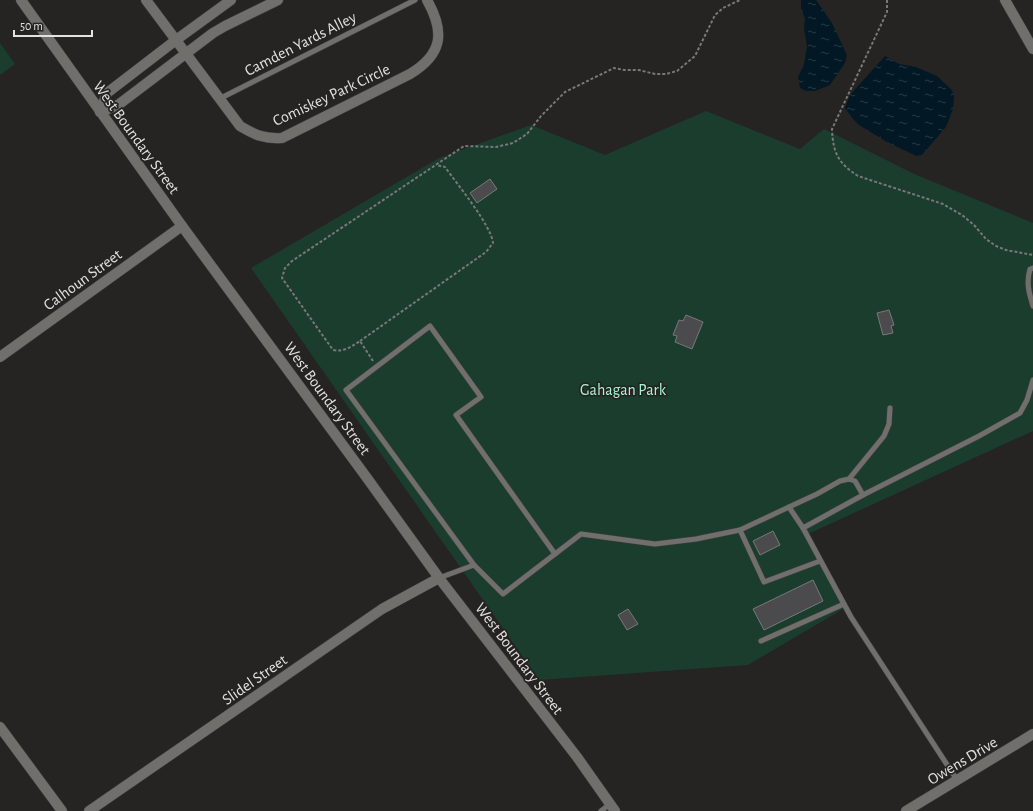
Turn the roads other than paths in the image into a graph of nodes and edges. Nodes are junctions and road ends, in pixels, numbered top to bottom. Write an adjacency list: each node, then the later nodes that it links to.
1 (21, 0): 12 (street, West Boundary Street)
2 (146, 0): 8 (street, Comiskey Park Circle)
3 (231, 0): 8 (street)
4 (278, 0): 10 (street)
5 (414, 0): 11 (lane, Camden Yards Alley)
6 (427, 0): 11 (street, Comiskey Park Circle)
7 (1005, 0): 9 (street)
8 (176, 40): 10 (street, Comiskey Park Circle); 12 (street)
9 (1033, 48)
10 (186, 53): 11 (street, Comiskey Park Circle); 12 (street)
11 (219, 99)
12 (100, 112): 13 (street, West Boundary Street)
13 (182, 226): 16 (street, Calhoun Street); 28 (street, West Boundary Street)
14 (1033, 268): 15 (lane)
15 (1033, 306)
16 (0, 357)
17 (1033, 380): 18 (lane)
18 (1030, 400): 21 (lane)
19 (890, 408): 20 (lane)
20 (848, 479): 21 (lane); 22 (lane)
21 (863, 495): 23 (lane)
22 (789, 507): 23 (lane); 24 (lane)
23 (803, 528): 26 (lane)
24 (740, 530): 25 (lane); 26 (lane)
25 (555, 554): 27 (lane); 27 (lane)
26 (820, 561): 29 (lane)
27 (474, 565): 28 (lane)
28 (440, 578): 34 (street, West Boundary Street); 36 (street, Slidel Street)
29 (844, 604): 30 (lane); 33 (lane)
30 (761, 640)
31 (0, 727): 35 (street)
32 (1033, 734): 33 (street, Owens Drive)
33 (957, 780): 38 (street, Owens Drive)
34 (612, 808): 37 (lane)
35 (62, 811)
36 (89, 811)
37 (601, 811)
38 (906, 811)

